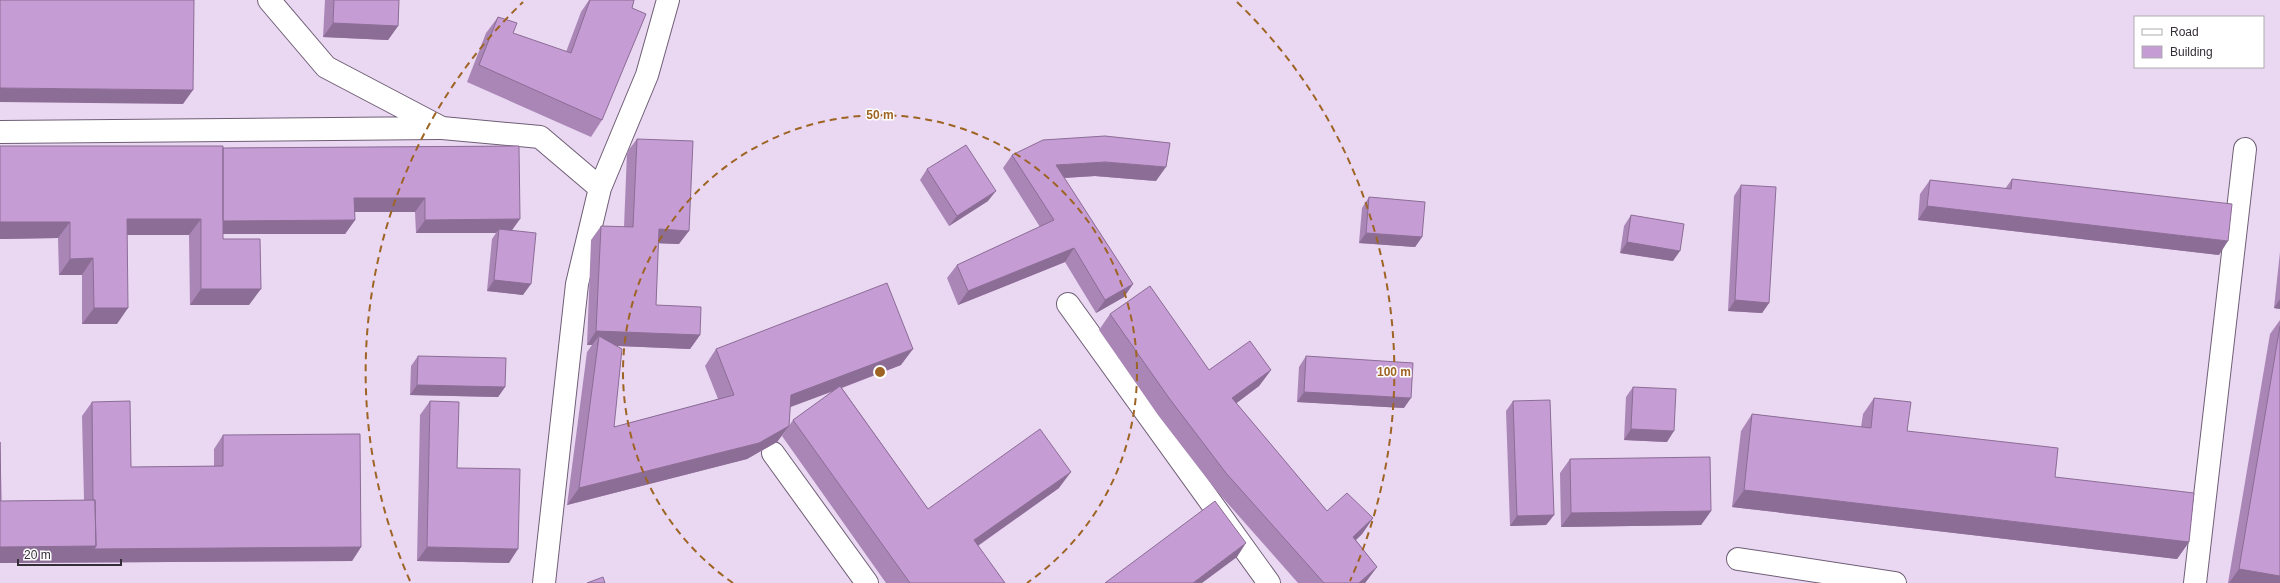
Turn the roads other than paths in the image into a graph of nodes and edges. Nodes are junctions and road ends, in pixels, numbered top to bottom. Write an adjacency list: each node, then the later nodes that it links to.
1 (269, 0): 3 (street)
2 (668, 0): 6 (street)
3 (442, 128): 4 (street); 6 (street)
4 (0, 132)
5 (2245, 149): 14 (street)
6 (600, 188): 10 (street)
7 (1068, 304): 12 (street)
8 (773, 453): 11 (street)
9 (1738, 559): 13 (street)
10 (544, 583)
11 (867, 583)
12 (1269, 583)
13 (1895, 583)
14 (2195, 583)

